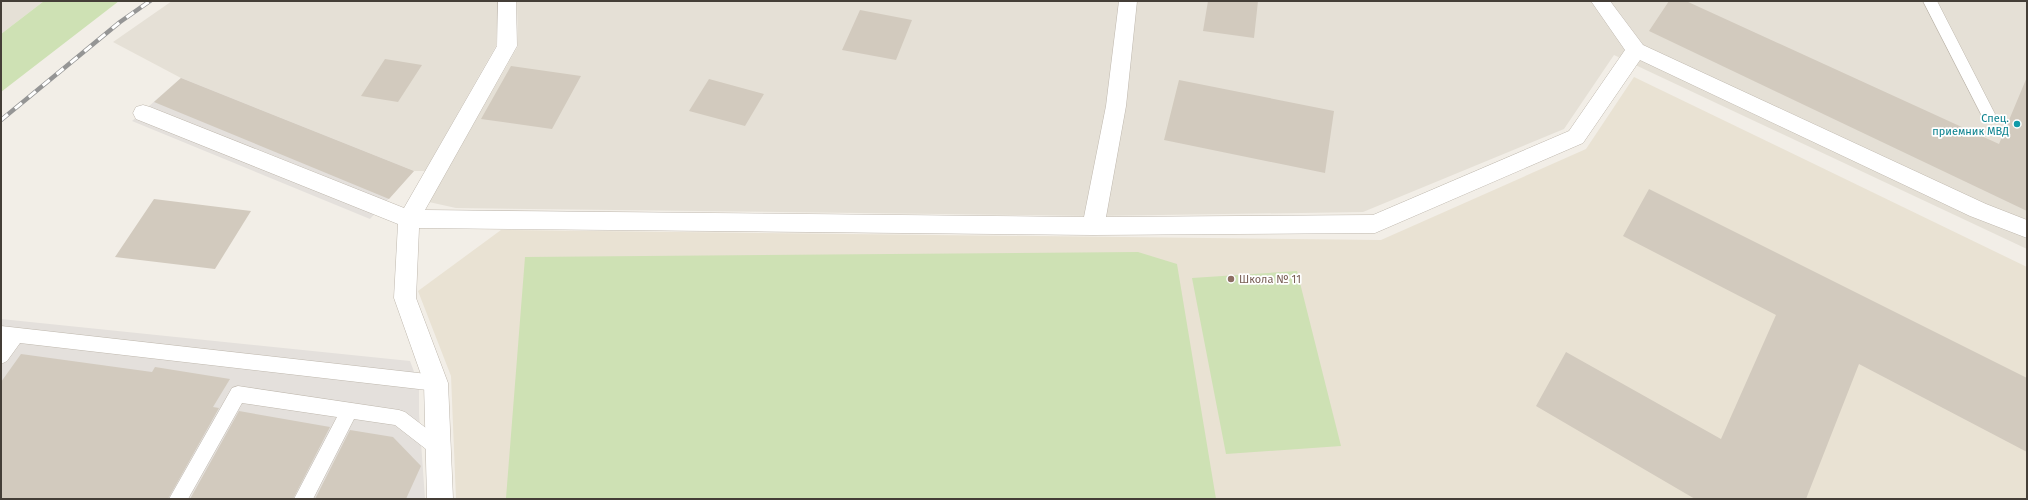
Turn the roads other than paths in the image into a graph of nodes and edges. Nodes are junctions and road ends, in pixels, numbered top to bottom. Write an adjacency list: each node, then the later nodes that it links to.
1 (507, 1): 8 (street)
2 (1128, 1): 9 (street)
3 (1600, 1): 5 (street)
4 (1930, 1): 7 (lane)
5 (1636, 50): 9 (street); 10 (street)
6 (143, 113): 8 (street)
7 (1988, 114)
8 (409, 219): 9 (street); 13 (street)
9 (1093, 226)
10 (2027, 229)
11 (8, 334): 12 (lane); 13 (lane)
12 (1, 356)
13 (436, 383): 15 (street)
14 (350, 411): 15 (lane); 16 (lane); 17 (lane)
15 (437, 447): 18 (street)
16 (178, 499)
17 (304, 499)
18 (440, 499)

